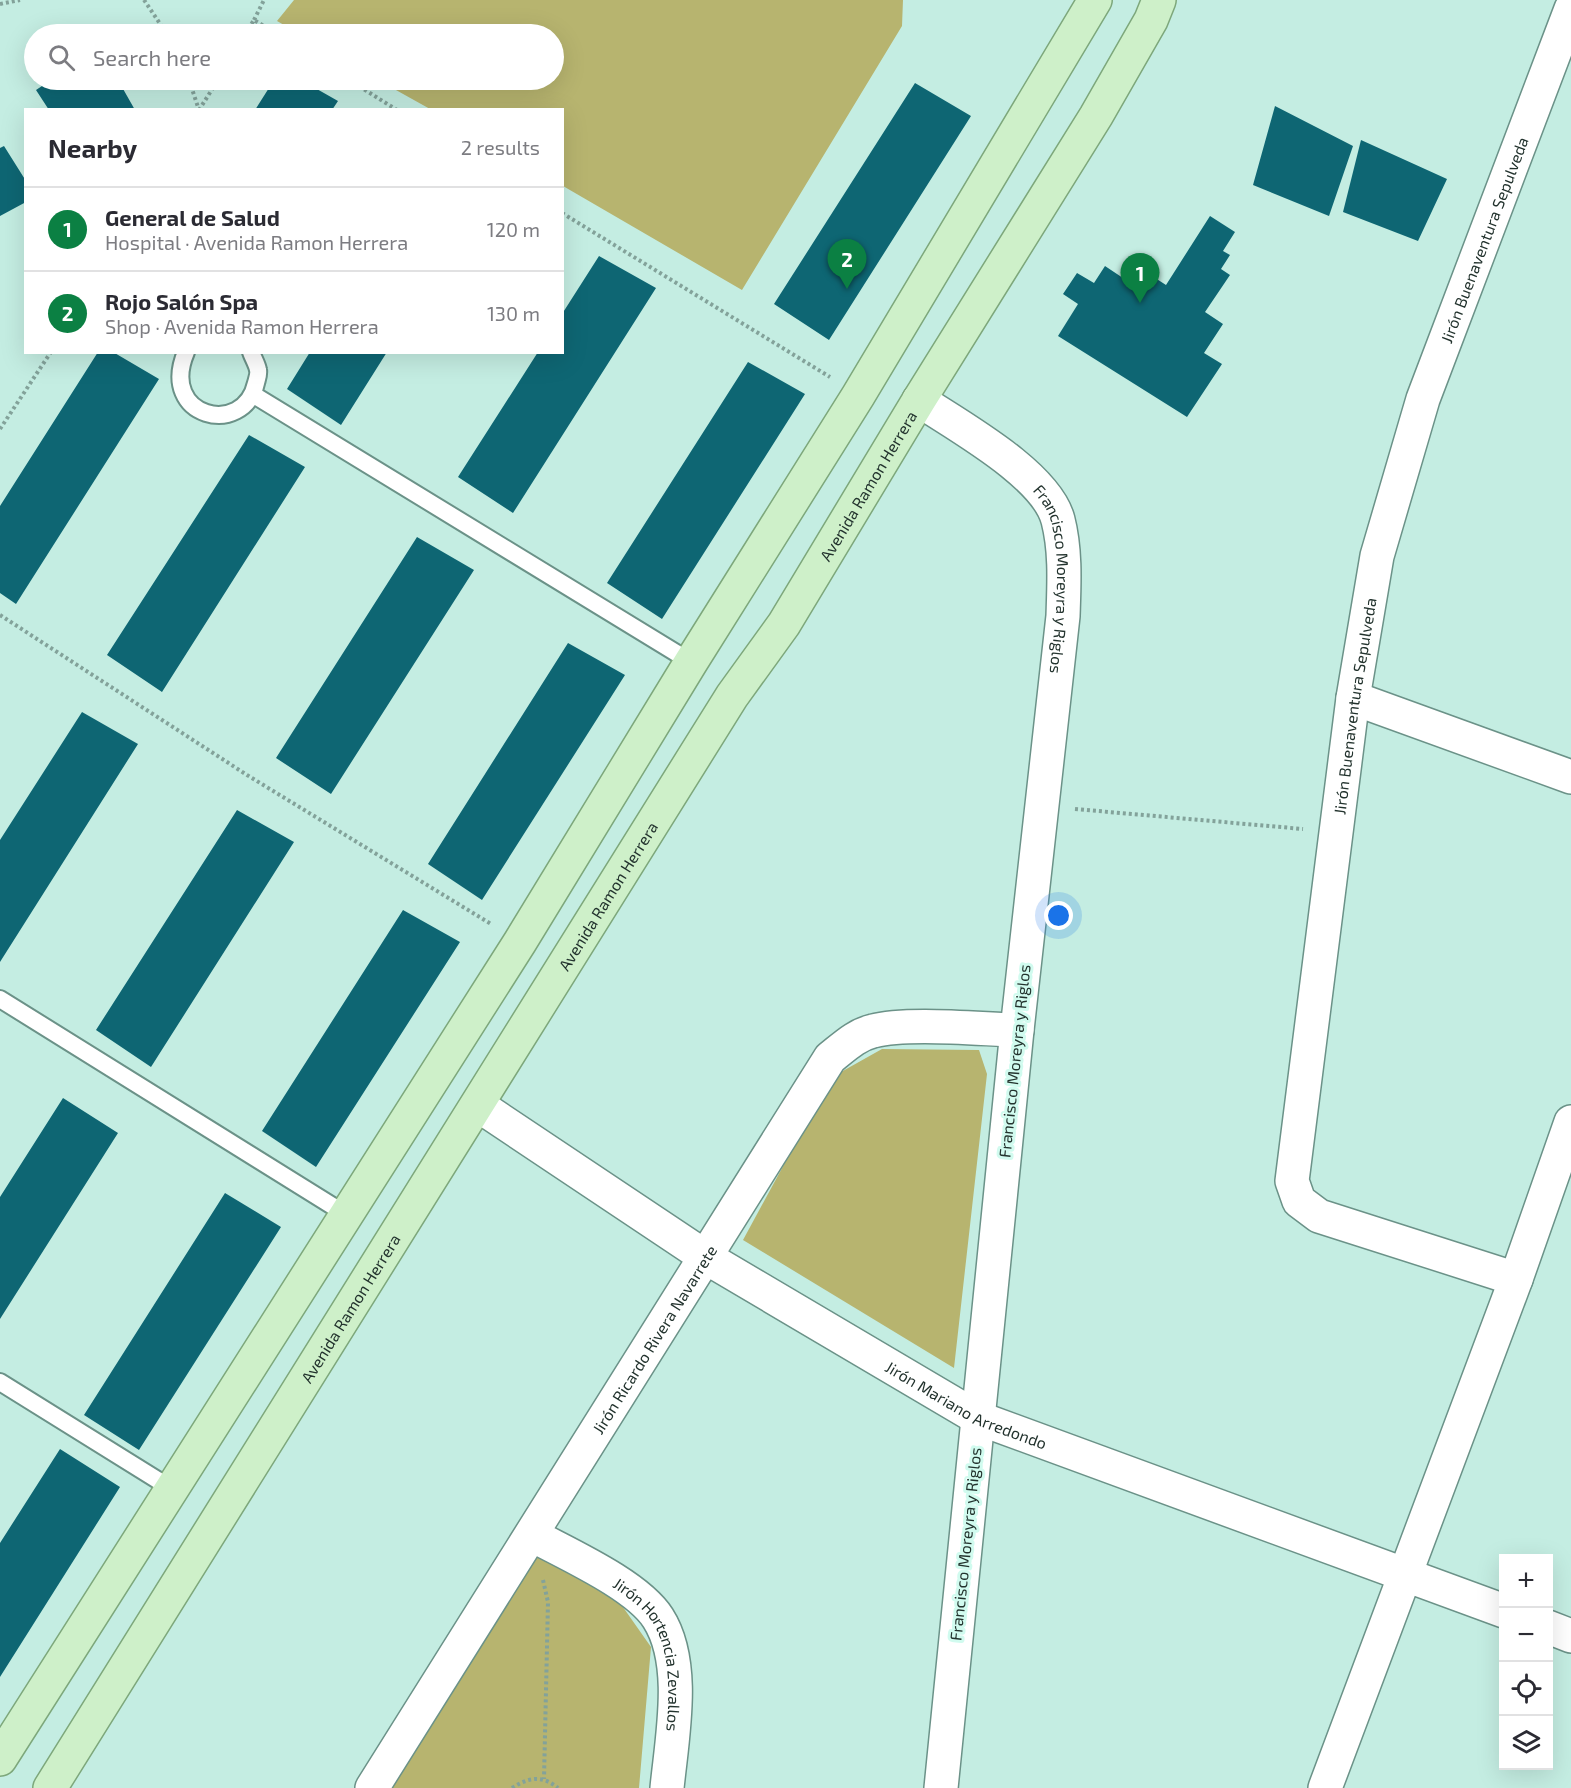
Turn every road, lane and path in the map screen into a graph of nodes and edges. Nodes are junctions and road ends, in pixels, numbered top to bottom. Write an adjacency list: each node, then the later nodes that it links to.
1 (20, 0): 6 (path)
2 (144, 0): 9 (path)
3 (264, 0): 8 (path)
4 (1095, 0): 23 (main road)
5 (1159, 0): 24 (main road, Avenida Ramon Herrera)
6 (0, 3)
7 (1571, 9): 28 (street, Jirón Buenaventura Sepulveda)
8 (254, 20): 10 (path); 11 (path)
9 (160, 24)
10 (251, 24)
11 (261, 24)
12 (192, 90): 15 (path)
13 (212, 90): 16 (path)
14 (365, 90): 17 (path)
15 (198, 108)
16 (200, 108)
17 (394, 108)
18 (564, 214): 23 (path)
19 (50, 354): 25 (path)
20 (185, 354): 22 (lane)
21 (252, 354): 22 (lane)
22 (254, 394): 27 (lane)
23 (858, 396): 27 (main road)
24 (919, 400): 30 (street, Francisco Moreyra y Riglos); 35 (main road, Avenida Ramon Herrera)
25 (0, 429)
26 (0, 615): 32 (path)
27 (690, 662): 32 (main road)
28 (1353, 698): 29 (street); 31 (street, Jirón Buenaventura Sepulveda)
29 (1571, 777)
30 (1041, 806): 31 (path); 34 (street, Francisco Moreyra y Riglos)
31 (1336, 832): 39 (street, Jirón Buenaventura Sepulveda)
32 (520, 942): 37 (main road)
33 (0, 999): 37 (lane)
34 (1017, 1030): 38 (street, Jirón Ricardo Rivera Navarrete); 41 (street, Francisco Moreyra y Riglos)
35 (478, 1105): 38 (street, Jirón Mariano Arredondo); 50 (main road, Avenida Ramon Herrera)
36 (1571, 1122): 39 (street)
37 (347, 1215): 42 (main road)
38 (706, 1258): 41 (street, Jirón Mariano Arredondo); 43 (street, Jirón Ricardo Rivera Navarrete)
39 (1516, 1279): 44 (street)
40 (0, 1382): 42 (lane)
41 (978, 1418): 44 (street, Jirón Mariano Arredondo); 55 (street, Francisco Moreyra y Riglos)
42 (172, 1489): 48 (main road)
43 (532, 1535): 49 (path); 51 (street, Jirón Ricardo Rivera Navarrete); 54 (street, Jirón Hortencia Zevallos)
44 (1403, 1574): 45 (street, Jirón Mariano Arredondo); 56 (street)
45 (1499, 1610)
46 (1553, 1630): 47 (street)
47 (1571, 1636)
48 (0, 1759)
49 (544, 1779): 52 (path); 53 (path)
50 (50, 1788)
51 (372, 1788)
52 (512, 1788)
53 (558, 1788)
54 (667, 1788)
55 (940, 1788)
56 (1325, 1788)

